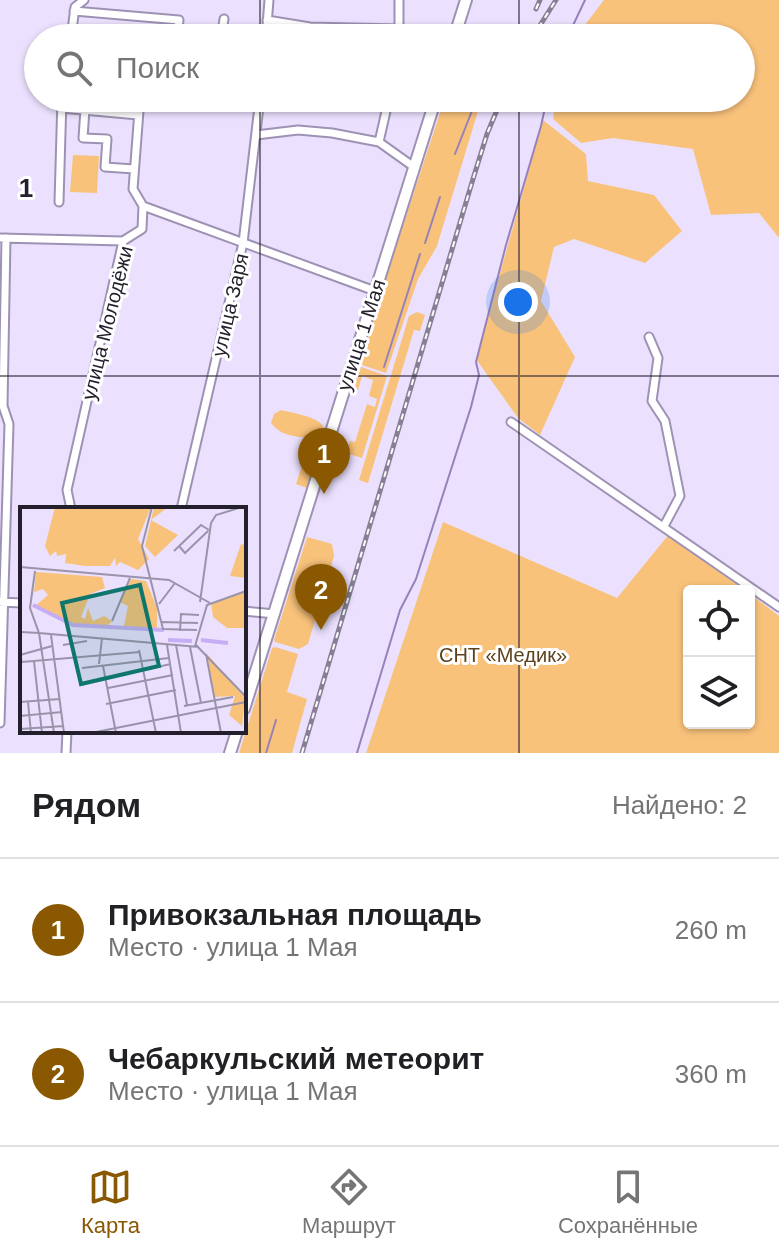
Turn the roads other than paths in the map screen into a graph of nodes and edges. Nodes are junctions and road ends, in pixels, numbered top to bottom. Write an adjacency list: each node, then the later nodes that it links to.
1 (84, 0): 5 (street)
2 (269, 0): 7 (street)
3 (399, 0): 13 (street)
4 (466, 0): 14 (main road)
5 (74, 11): 8 (street); 9 (street)
6 (224, 19): 10 (street)
7 (267, 20): 11 (street); 12 (street)
8 (73, 24)
9 (179, 24)
10 (223, 24)
11 (267, 24)
12 (292, 24)
13 (399, 24)
14 (458, 24)
15 (61, 112): 27 (street)
16 (85, 112): 26 (street)
17 (112, 112): 22 (street)
18 (138, 112): 22 (street)
19 (258, 112): 23 (street, улица Заря)
20 (386, 112): 24 (street)
21 (432, 112): 25 (main road, улица 1 Мая)
22 (138, 115): 26 (street)
23 (256, 135): 24 (street); 31 (street, улица Заря)
24 (379, 142): 25 (street)
25 (414, 167): 32 (main road, улица 1 Мая)
26 (134, 169): 28 (street)
27 (59, 202)
28 (143, 206): 30 (street, улица Молодёжи); 31 (street)
29 (3, 238): 30 (street); 38 (street)
30 (123, 241): 35 (street, улица Молодёжи)
31 (243, 243): 32 (street); 36 (street, улица Заря)
32 (375, 291): 41 (main road, улица 1 Мая)
33 (649, 337): 37 (street)
34 (511, 422): 37 (street)
35 (71, 507)
36 (182, 507)
37 (664, 526): 39 (street)
38 (2, 602): 43 (street)
39 (779, 607)
40 (246, 611): 41 (street)
41 (275, 614): 42 (main road, улица 1 Мая)
42 (246, 703)
43 (0, 723)
44 (67, 733): 46 (street)
45 (236, 733): 47 (main road)
46 (66, 753)
47 (230, 753)

